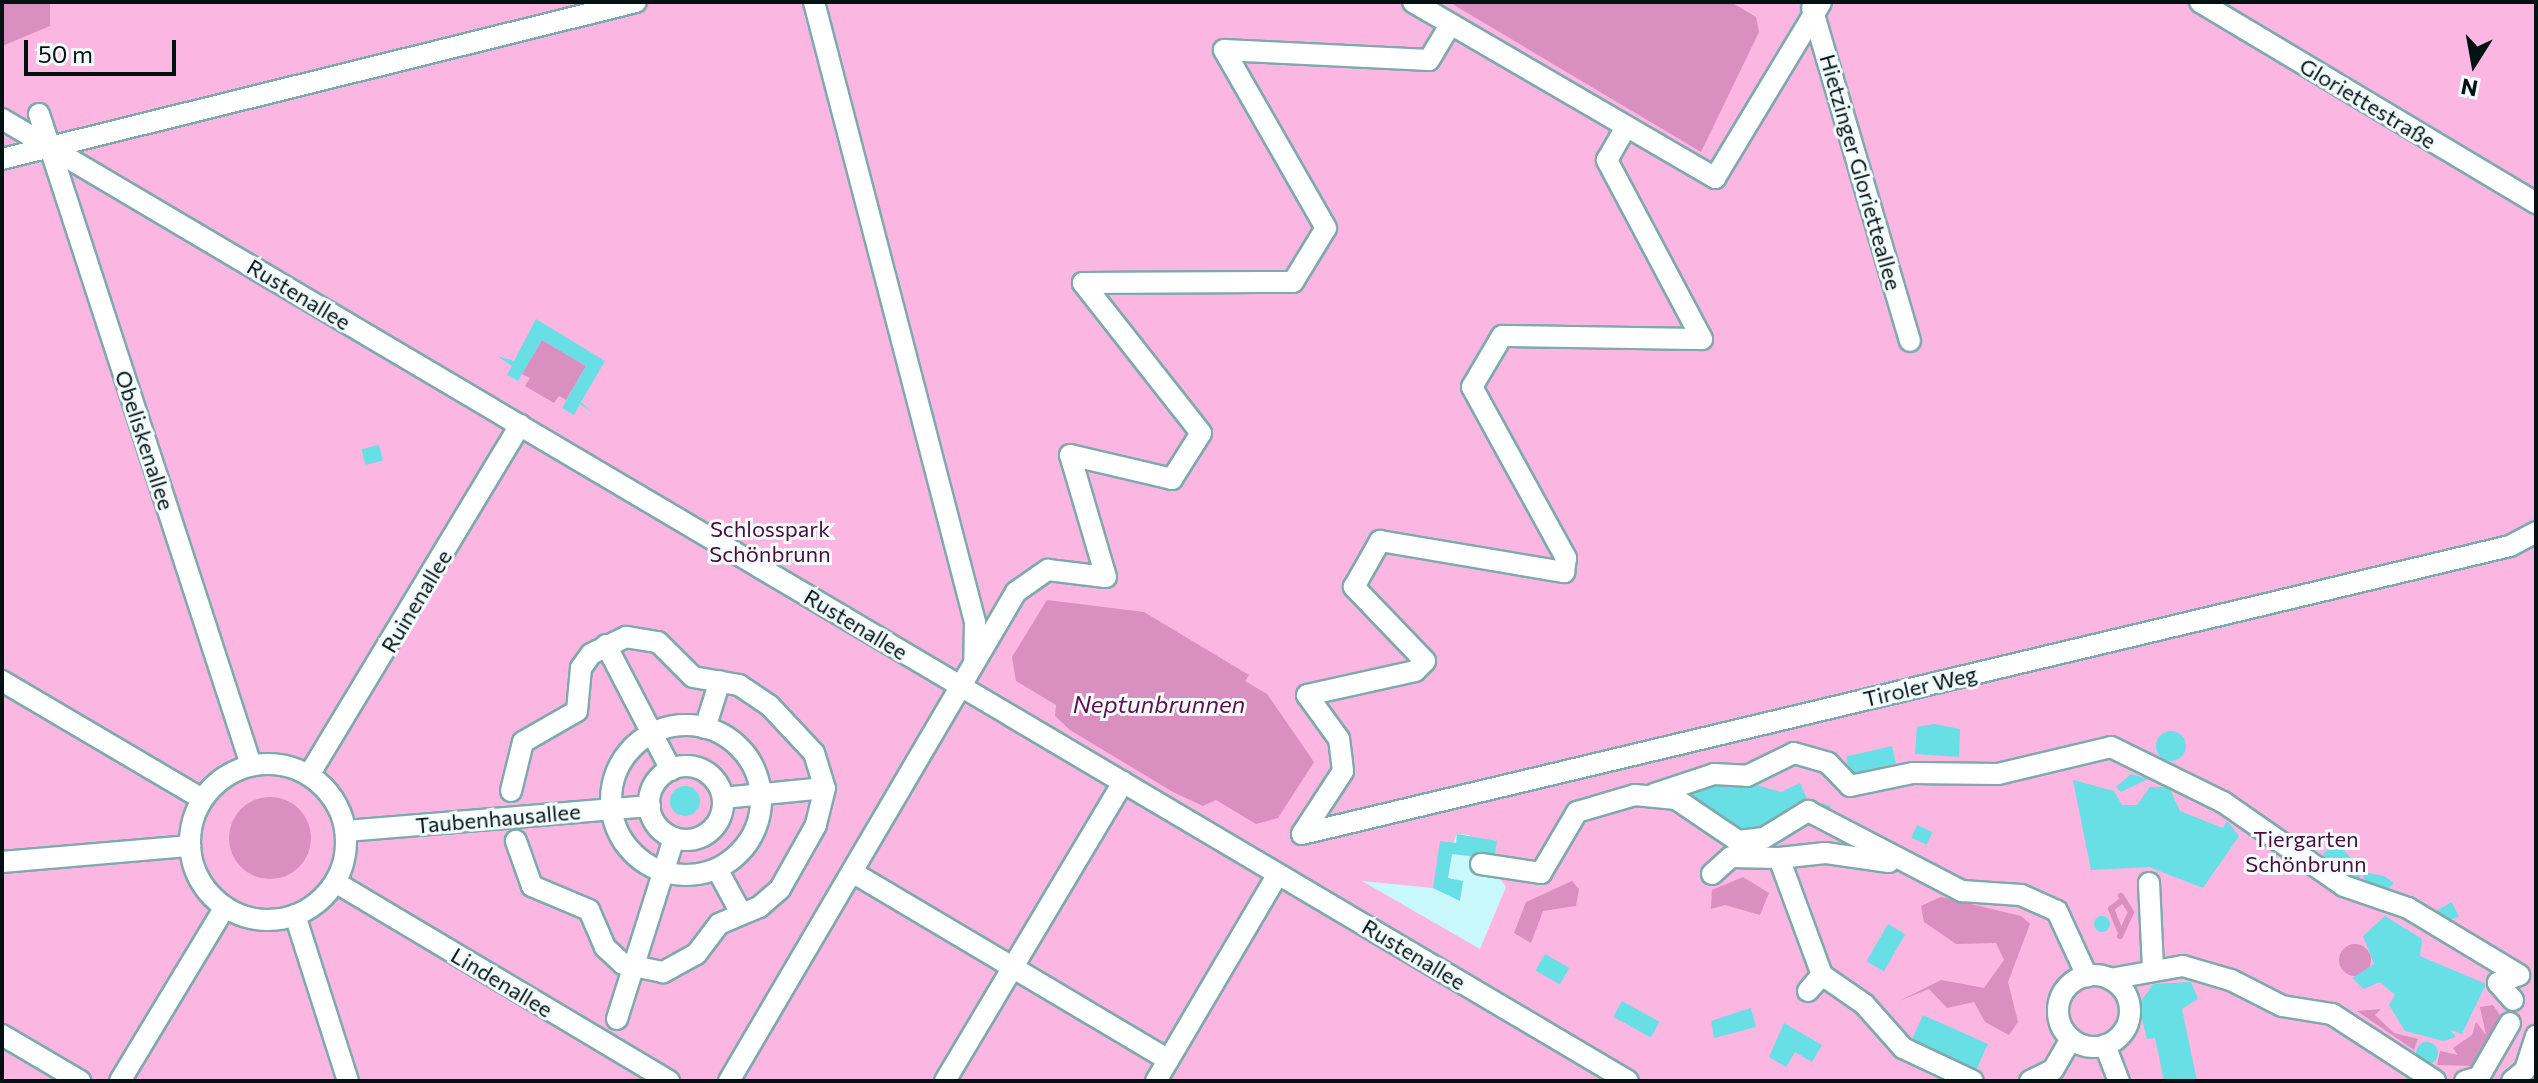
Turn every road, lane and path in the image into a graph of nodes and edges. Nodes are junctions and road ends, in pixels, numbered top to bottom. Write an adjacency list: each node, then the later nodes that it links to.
1 (636, 2): 10 (street)
2 (814, 2): 17 (street)
3 (1413, 2): 6 (street)
4 (2200, 2): 12 (street, Gloriettestraße)
5 (1815, 6): 9 (street); 13 (street, Hietzinger Glorietteallee)
6 (1450, 25): 9 (street); 17 (street)
7 (39, 114): 10 (street, Obeliskenallee)
8 (2, 119): 10 (street, Rustenallee)
9 (1624, 130): 15 (street, Tiroler Weg)
10 (51, 147): 11 (street); 14 (street, Rustenallee); 23 (street, Obeliskenallee)
11 (2, 159)
12 (2536, 203)
13 (1910, 341)
14 (520, 425): 20 (street, Rustenallee); 25 (street, Ruinenallee)
15 (2536, 532)
16 (606, 645): 19 (street); 22 (street); 28 (street)
17 (974, 665): 20 (street)
18 (2, 681): 32 (street)
19 (720, 681): 21 (street); 27 (street)
20 (961, 687): 26 (street, Rustenallee); 45 (street)
21 (705, 728): 22 (street); 29 (street)
22 (652, 733): 24 (street); 34 (street)
23 (251, 765): 25 (street); 32 (street)
24 (671, 770): 31 (street); 33 (street)
25 (309, 775): 35 (street)
26 (1123, 782): 46 (street, Rustenallee); 53 (street)
27 (825, 788): 29 (street); 51 (street)
28 (511, 791)
29 (761, 794): 31 (street); 43 (street)
30 (1654, 794): 41 (street); 42 (street); 60 (street)
31 (723, 798): 36 (street)
32 (202, 799): 38 (street)
33 (650, 806): 34 (street, Taubenhausallee); 36 (street)
34 (611, 808): 35 (street, Taubenhausallee); 44 (street)
35 (346, 831): 48 (street)
36 (674, 838): 44 (street)
37 (516, 841): 55 (street)
38 (190, 846): 40 (street); 50 (street)
39 (1779, 858): 41 (street); 47 (street); 56 (street)
40 (2, 862)
41 (1900, 863): 57 (street)
42 (1481, 864)
43 (717, 869): 44 (street); 51 (street)
44 (665, 872): 55 (street)
45 (852, 872): 53 (street); 73 (street)
46 (1278, 874): 67 (street); 76 (street, Rustenallee)
47 (1712, 874)
48 (335, 882): 52 (street); 72 (street, Lindenallee)
49 (2149, 883): 54 (street)
50 (225, 907): 52 (street); 70 (street)
51 (741, 913): 55 (street)
52 (295, 915): 71 (street)
53 (1012, 967): 67 (street); 74 (street)
54 (2153, 969): 58 (street); 80 (street)
55 (636, 971): 61 (street)
56 (1822, 975): 59 (street); 77 (street)
57 (2087, 976): 58 (street); 65 (street)
58 (2110, 979): 66 (street)
59 (1808, 991)
60 (2513, 1000)
61 (617, 1019)
62 (2510, 1023): 81 (street)
63 (2, 1035): 69 (street)
64 (2536, 1036): 68 (street)
65 (2071, 1039): 66 (street); 78 (street)
66 (2105, 1045): 79 (street)
67 (1168, 1060): 75 (street)
68 (2523, 1077)
69 (80, 1081)
70 (120, 1081)
71 (348, 1081)
72 (669, 1081)
73 (729, 1081)
74 (945, 1081)
75 (1156, 1081)
76 (1628, 1081)
77 (1973, 1081)
78 (2030, 1081)
79 (2119, 1081)
80 (2435, 1081)
81 (2465, 1081)

